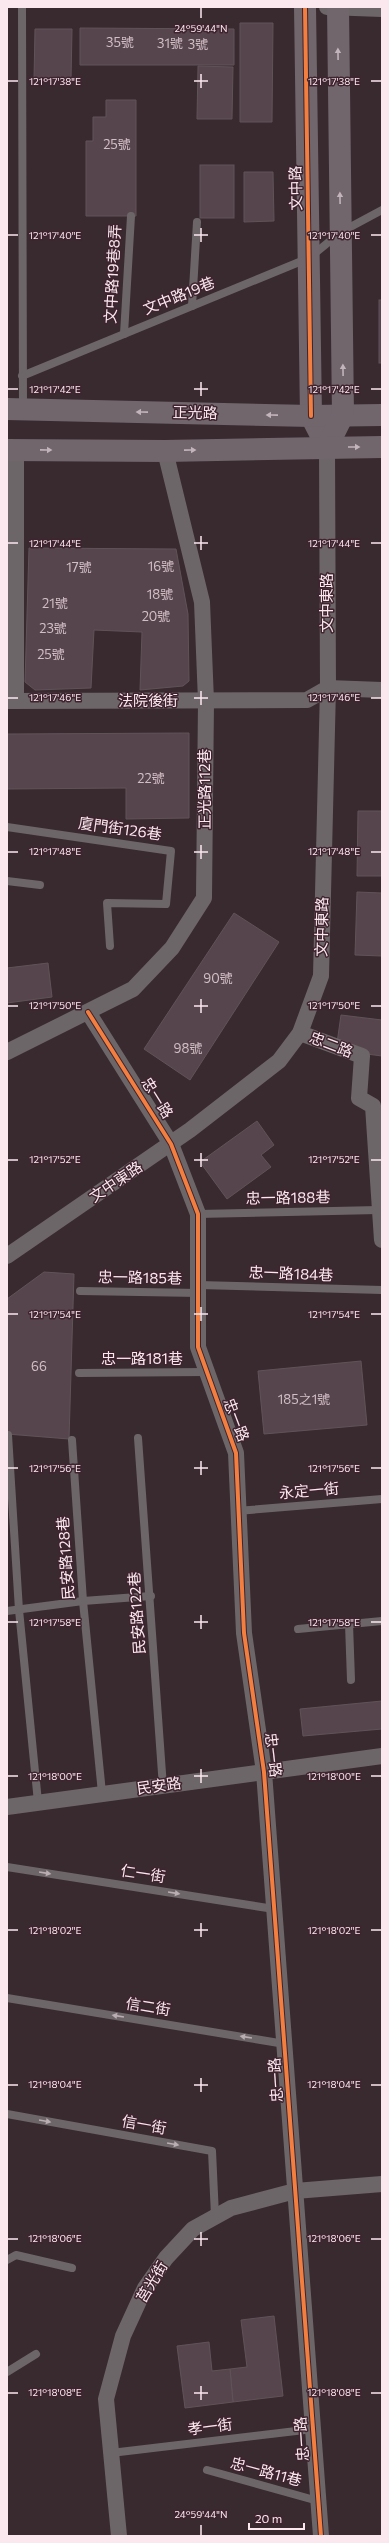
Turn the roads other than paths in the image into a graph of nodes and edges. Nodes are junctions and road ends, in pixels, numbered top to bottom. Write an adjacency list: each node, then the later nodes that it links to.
1 (22, 7): 12 (lane)
2 (305, 7): 9 (street, 文中路)
3 (334, 8): 4 (street); 8 (street, one-way to 3)
4 (382, 9)
5 (382, 210): 8 (lane, 文中路19巷)
6 (131, 216): 11 (lane, 文中路19巷8弄)
7 (197, 222): 10 (lane)
8 (341, 232): 9 (lane, 文中路19巷); 14 (street, one-way to 8)
9 (309, 258): 10 (lane, 文中路19巷); 16 (street, 文中路)
10 (192, 306): 11 (lane, 文中路19巷)
11 (124, 334): 12 (lane, 文中路19巷)
12 (22, 376): 13 (lane)
13 (15, 409): 16 (street, 正光路, one-way to 13)
14 (343, 415): 15 (street, 正光路); 16 (street, 正光路); 17 (street)
15 (382, 415)
16 (311, 416): 17 (street, 文中路)
17 (327, 447): 18 (street, one-way to 18); 20 (street, one-way to 17); 21 (street, 文中東路)
18 (382, 447)
19 (12, 450): 20 (street, one-way to 20); 23 (street)
20 (165, 451): 24 (street, 正光路112巷)
21 (328, 688): 22 (street); 24 (street, 法院後街); 30 (street, 文中東路)
22 (382, 690)
23 (12, 700): 24 (street, 法院後街)
24 (206, 701): 29 (street, 正光路112巷)
25 (7, 827): 28 (lane, 廈門街126巷)
26 (7, 881): 27 (lane)
27 (40, 885)
28 (110, 946)
29 (88, 1012): 31 (street, 正光路112巷); 33 (street, 忠一路)
30 (300, 1033): 32 (street, 忠二路); 33 (street, 文中東路)
31 (7, 1052)
32 (377, 1106): 34 (street, 忠二路)
33 (171, 1144): 36 (street, 忠一路); 38 (street, 文中東路)
34 (379, 1183): 35 (street, 忠二路)
35 (378, 1210): 36 (lane, 忠一路188巷); 37 (street, 忠二路)
36 (198, 1214): 39 (street, 忠一路)
37 (382, 1235)
38 (7, 1256)
39 (199, 1289): 40 (lane, 忠一路184巷); 41 (lane, 忠一路185巷); 42 (street, 忠一路)
40 (382, 1290)
41 (80, 1291)
42 (205, 1372): 43 (lane, 忠一路181巷); 48 (street, 忠一路)
43 (79, 1373)
44 (8, 1435): 51 (lane)
45 (138, 1438): 49 (lane, 民安路122巷)
46 (72, 1440): 50 (lane, 民安路128巷)
47 (382, 1499): 48 (lane, 永定一街)
48 (237, 1511): 58 (street, 忠一路)
49 (151, 1596): 50 (lane); 59 (lane, 民安路122巷)
50 (83, 1601): 51 (lane); 60 (lane, 民安路128巷)
51 (19, 1610): 52 (lane); 61 (lane)
52 (7, 1611)
53 (382, 1621): 54 (lane)
54 (348, 1624): 55 (lane); 56 (lane)
55 (298, 1628)
56 (351, 1680)
57 (382, 1756): 58 (street, 民安路)
58 (264, 1772): 59 (street, 民安路); 64 (street, 忠一路)
59 (163, 1787): 60 (street, 民安路)
60 (102, 1793): 61 (street, 民安路)
61 (38, 1802): 62 (street, 民安路)
62 (7, 1807)
63 (7, 1867): 64 (lane, 仁一街, one-way to 64)
64 (274, 1909): 66 (street, 忠一路)
65 (7, 1998): 66 (lane, 信二街, one-way to 65)
66 (285, 2044): 69 (street, 忠一路)
67 (7, 2114): 70 (lane, 信一街, one-way to 70)
68 (382, 2184): 69 (street, 莒光街)
69 (295, 2191): 70 (street, 莒光街); 75 (street, 忠一路)
70 (215, 2216): 76 (street, 莒光街)
71 (7, 2260): 72 (lane)
72 (72, 2268)
73 (36, 2354): 74 (lane)
74 (7, 2372)
75 (313, 2429): 76 (lane, 孝一街); 78 (street, 忠一路)
76 (111, 2453): 79 (street, 莒光街)
77 (207, 2470): 78 (lane, 忠一路11巷)
78 (318, 2501): 80 (street, 忠一路)
79 (119, 2536)
80 (321, 2536)

